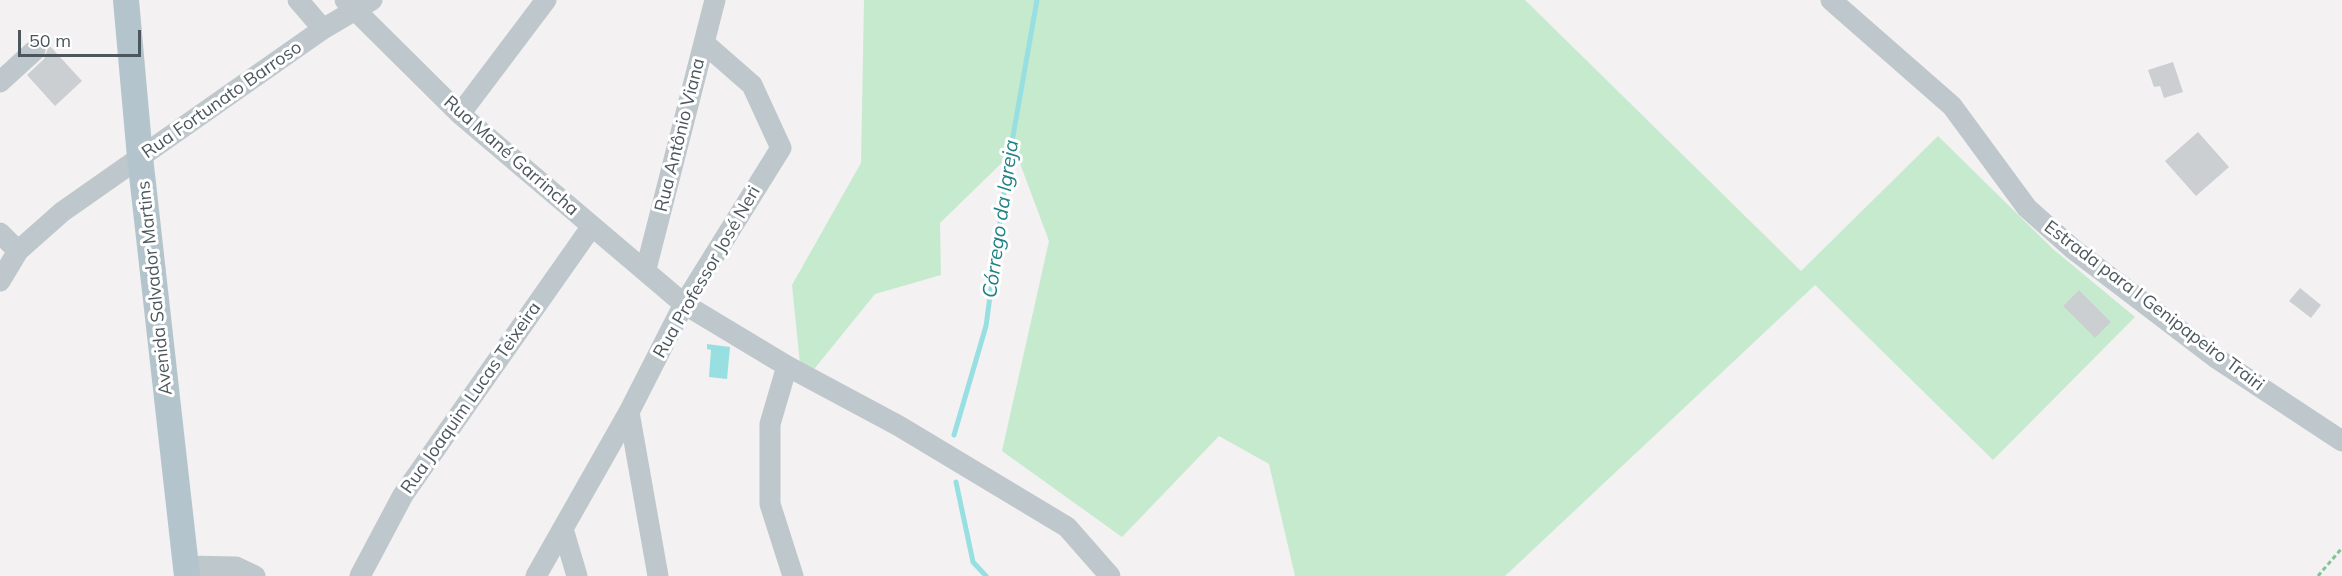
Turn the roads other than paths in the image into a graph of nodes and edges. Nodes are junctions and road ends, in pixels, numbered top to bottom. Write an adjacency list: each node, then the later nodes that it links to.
1 (126, 0): 12 (main road, Avenida Salvador Martins)
2 (298, 0): 7 (street)
3 (546, 0): 11 (street)
4 (715, 0): 8 (street, Rua Antônio Viana)
5 (1831, 0): 21 (street, Estrada para I Genipapeiro Trairi)
6 (358, 3): 7 (street, Rua Fortunato Barroso); 11 (street, Rua Mané Garrincha)
7 (323, 29): 12 (street, Rua Fortunato Barroso)
8 (704, 43): 16 (street, Rua Antônio Viana); 18 (street, Rua Professor José Neri)
9 (35, 50): 10 (street)
10 (0, 82)
11 (460, 114): 13 (street, Rua Mané Garrincha)
12 (140, 157): 15 (street, Rua Fortunato Barroso); 23 (main road, Avenida Salvador Martins)
13 (592, 226): 16 (street, Rua Mané Garrincha); 25 (street, Rua Joaquim Lucas Teixeira)
14 (0, 232): 15 (street)
15 (18, 251): 17 (street, Rua Fortunato Barroso)
16 (646, 269): 18 (street, Rua Mané Garrincha)
17 (0, 281)
18 (684, 303): 19 (street, Rua Mané Garrincha); 20 (street, Rua Professor José Neri)
19 (787, 366): 29 (street); 30 (street, Rua Mané Garrincha)
20 (629, 412): 22 (street, Rua Professor José Neri); 28 (street)
21 (2342, 441)
22 (563, 529): 26 (street, Rua Professor José Neri); 27 (street)
23 (187, 571): 24 (street)
24 (255, 576)
25 (360, 576)
26 (536, 576)
27 (577, 576)
28 (658, 576)
29 (793, 576)
30 (1110, 576)

